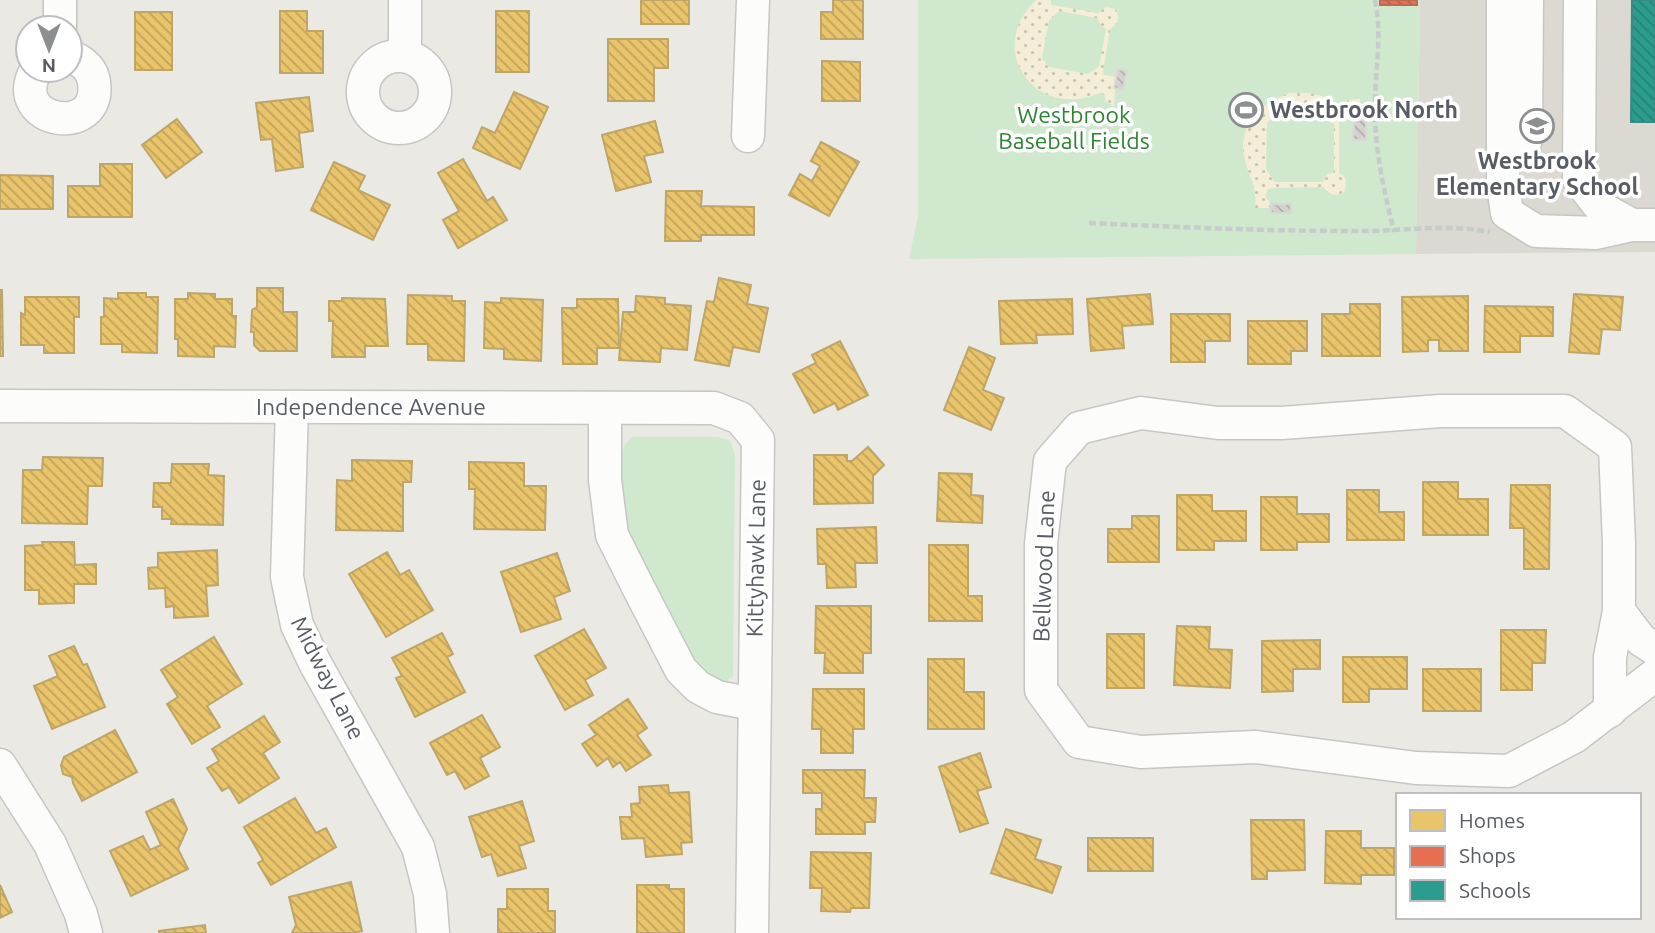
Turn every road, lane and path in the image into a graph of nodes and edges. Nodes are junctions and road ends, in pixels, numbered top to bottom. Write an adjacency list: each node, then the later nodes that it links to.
1 (405, 0): 7 (street)
2 (753, 0): 10 (street)
3 (1375, 0): 14 (path)
4 (1503, 0): 11 (street)
5 (1527, 0): 11 (street)
6 (1580, 0): 13 (street)
7 (405, 56)
8 (84, 64): 9 (street)
9 (30, 84)
10 (748, 136)
11 (1504, 154): 13 (street)
12 (1089, 223): 14 (path)
13 (1644, 225)
14 (1394, 232): 15 (path)
15 (1494, 233)
16 (0, 406): 17 (street, Independence Avenue)
17 (292, 407): 18 (street, Independence Avenue); 27 (street, Midway Lane)
18 (605, 408): 19 (street, Independence Avenue); 23 (street)
19 (740, 418): 23 (street, Kittyhawk Lane)
20 (1619, 611): 21 (street); 24 (street, Bellwood Lane); 24 (street, Bellwood Lane)
21 (1655, 649)
22 (1655, 675): 24 (street, Bellwood Lane)
23 (753, 704): 28 (street, Kittyhawk Lane)
24 (1610, 711)
25 (0, 765): 26 (street)
26 (86, 933)
27 (433, 933)
28 (752, 933)

